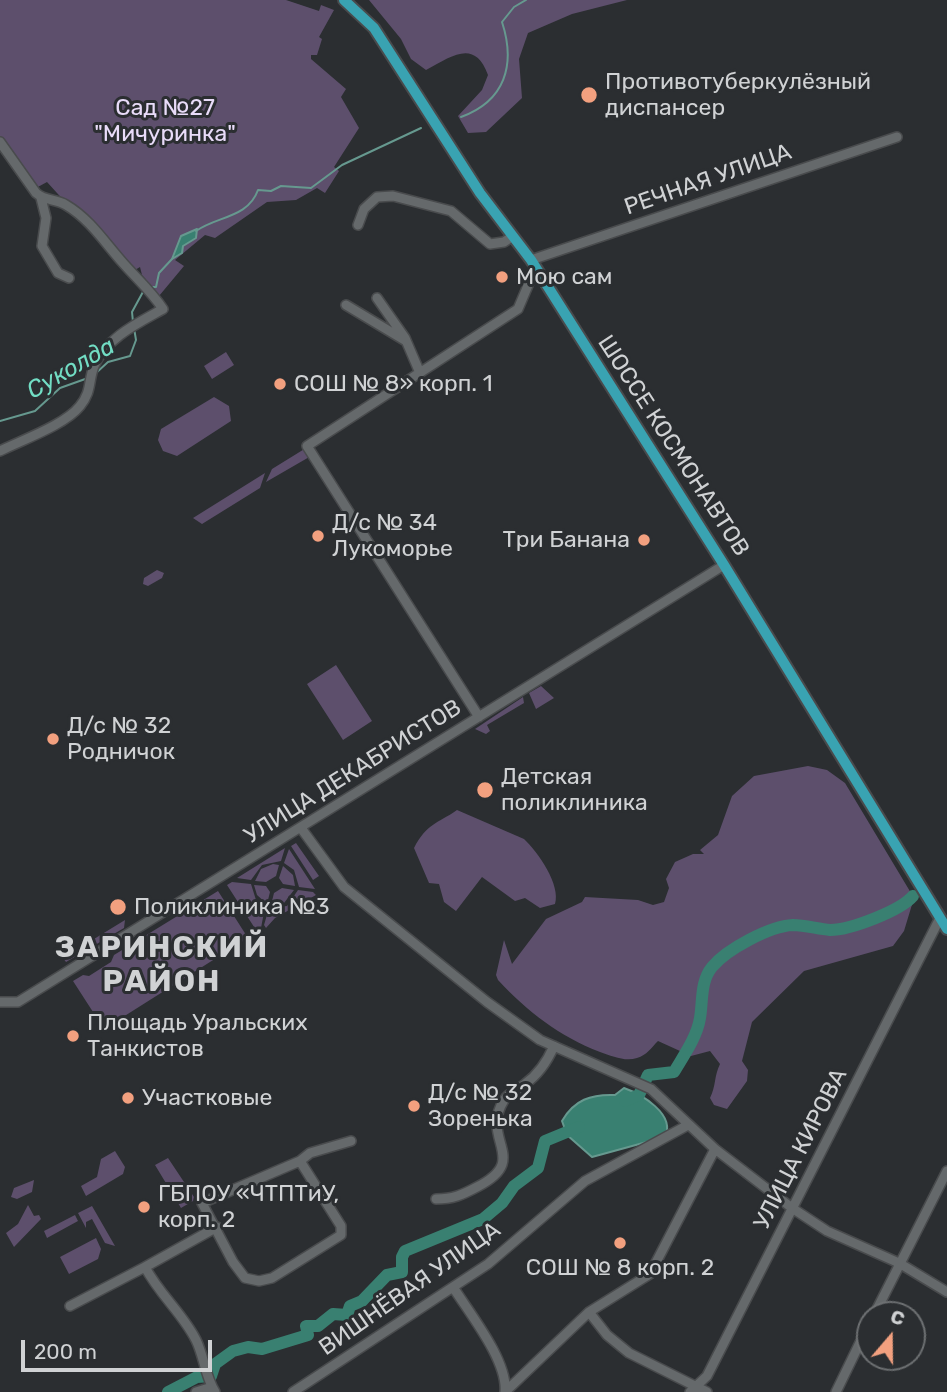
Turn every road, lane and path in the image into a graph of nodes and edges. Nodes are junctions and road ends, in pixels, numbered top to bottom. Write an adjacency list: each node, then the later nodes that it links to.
1 (344, 0): 6 (main road, ШОССЕ КОСМОНАВТОВ)
2 (897, 137): 7 (street, РЕЧНАЯ УЛИЦА)
3 (0, 142): 4 (street)
4 (41, 198): 8 (street); 13 (street)
5 (358, 225): 6 (street)
6 (513, 236): 7 (main road, ШОССЕ КОСМОНАВТОВ)
7 (533, 264): 12 (street); 14 (main road, ШОССЕ КОСМОНАВТОВ)
8 (69, 278)
9 (377, 298): 11 (street)
10 (346, 305): 11 (street)
11 (408, 342): 12 (street)
12 (420, 373): 15 (street)
13 (0, 451)
14 (724, 565): 15 (street, УЛИЦА ДЕКАБРИСТОВ); 17 (main road, ШОССЕ КОСМОНАВТОВ)
15 (479, 717): 16 (street, УЛИЦА ДЕКАБРИСТОВ)
16 (301, 828): 19 (street, УЛИЦА ДЕКАБРИСТОВ); 20 (street)
17 (940, 918): 18 (main road, ШОССЕ КОСМОНАВТОВ); 27 (street, УЛИЦА КИРОВА)
18 (947, 929)
19 (0, 1002)
20 (554, 1046): 21 (street); 26 (street, ВИШНЁВАЯ УЛИЦА)
21 (688, 1125): 23 (street); 31 (street, ВИШНЁВАЯ УЛИЦА)
22 (351, 1141): 24 (street)
23 (715, 1149): 27 (street); 35 (street)
24 (300, 1161): 28 (street); 28 (street)
25 (947, 1171): 29 (street)
26 (436, 1199)
27 (793, 1208): 29 (street); 38 (street, УЛИЦА КИРОВА)
28 (217, 1227): 30 (street)
29 (899, 1263): 32 (street); 33 (street)
30 (145, 1268): 34 (street); 37 (street)
31 (453, 1287): 40 (street, ВИШНЁВАЯ УЛИЦА); 41 (street)
32 (947, 1292)
33 (881, 1301)
34 (70, 1306)
35 (589, 1312): 38 (street); 41 (street)
36 (856, 1351): 42 (street)
37 (211, 1383): 39 (street)
38 (698, 1390)
39 (196, 1392)
40 (293, 1392)
41 (505, 1392)
42 (836, 1392)

